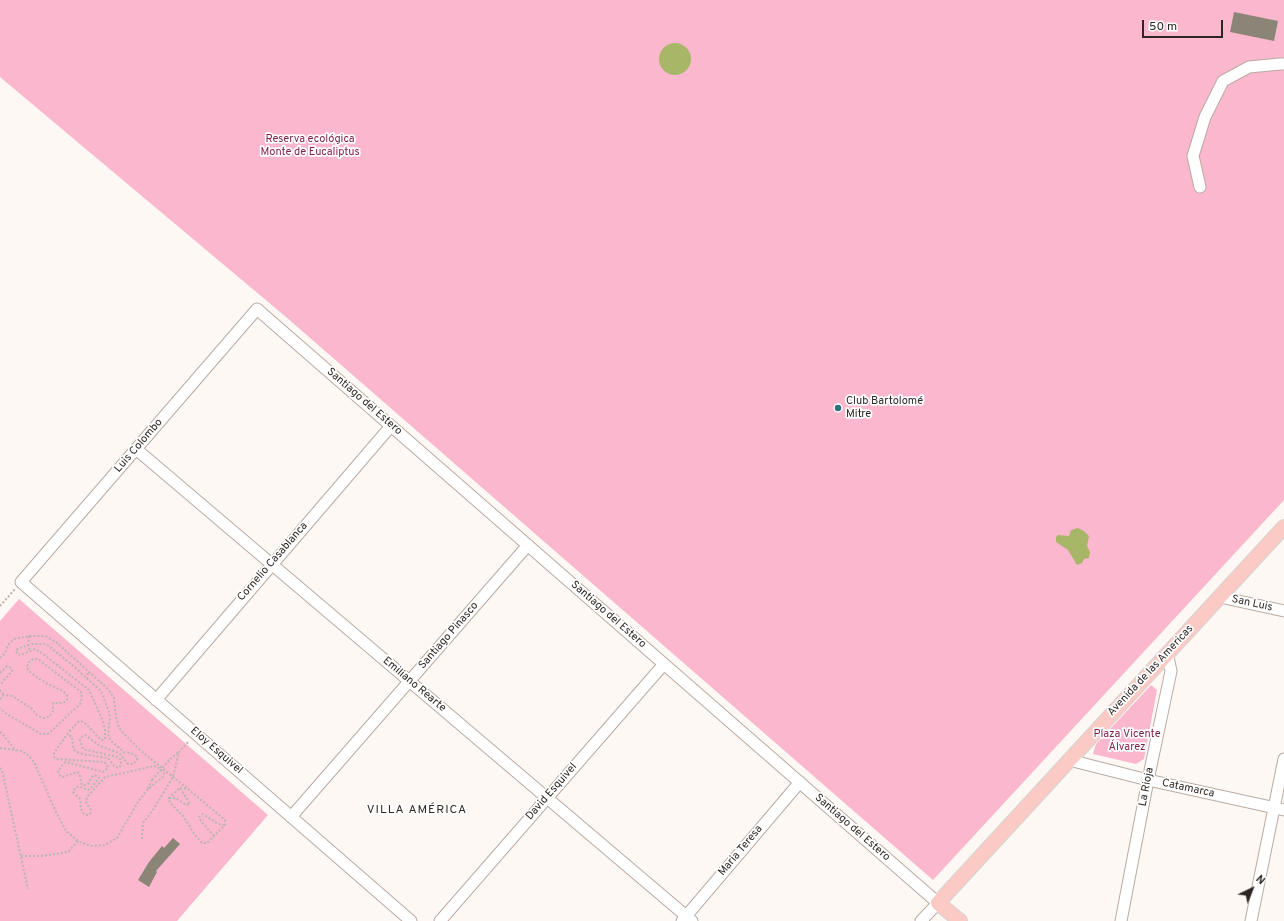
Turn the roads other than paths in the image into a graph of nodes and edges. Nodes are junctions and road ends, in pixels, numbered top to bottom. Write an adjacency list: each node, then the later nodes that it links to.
1 (1284, 64): 2 (street)
2 (1200, 187)
3 (257, 309): 4 (street, Santiago del Estero); 5 (street, Luis Colombo)
4 (391, 426): 7 (street, Santiago del Estero); 8 (street, Cornelio Casablanca)
5 (136, 449): 8 (street, Emiliano Rearte); 9 (street, Luis Colombo)
6 (1284, 527): 10 (main road, Avenida de las Americas)
7 (528, 545): 13 (street, Santiago del Estero); 14 (street, Santiago Pinasco)
8 (272, 564): 14 (street, Emiliano Rearte); 15 (street, Cornelio Casablanca)
9 (20, 582): 15 (street, Eloy Esquivel)
10 (1220, 597): 11 (street, San Luis); 12 (main road, Avenida de las Americas)
11 (1284, 611)
12 (1167, 653): 17 (main road, Avenida de las Americas); 18 (street, La Rioja)
13 (664, 664): 19 (street, Santiago del Estero); 20 (street, David Esquivel)
14 (410, 681): 20 (street, Emiliano Rearte); 22 (street, Santiago Pinasco)
15 (156, 700): 22 (street, Eloy Esquivel)
16 (1284, 759): 21 (street)
17 (1069, 760): 18 (street, Catamarca); 23 (main road, Avenida de las Americas)
18 (1148, 780): 21 (street, Catamarca); 29 (street, La Rioja)
19 (800, 782): 23 (street, Santiago del Estero); 24 (street, Maria Teresa)
20 (547, 798): 24 (street, Emiliano Rearte); 26 (street, David Esquivel)
21 (1279, 809): 30 (street)
22 (291, 818): 25 (street, Eloy Esquivel)
23 (938, 903): 27 (street, Avenida de las Americas); 28 (main road, Santiago del Estero)
24 (687, 919)
25 (410, 921)
26 (440, 921)
27 (921, 921)
28 (960, 921)
29 (1121, 921)
30 (1251, 921)

